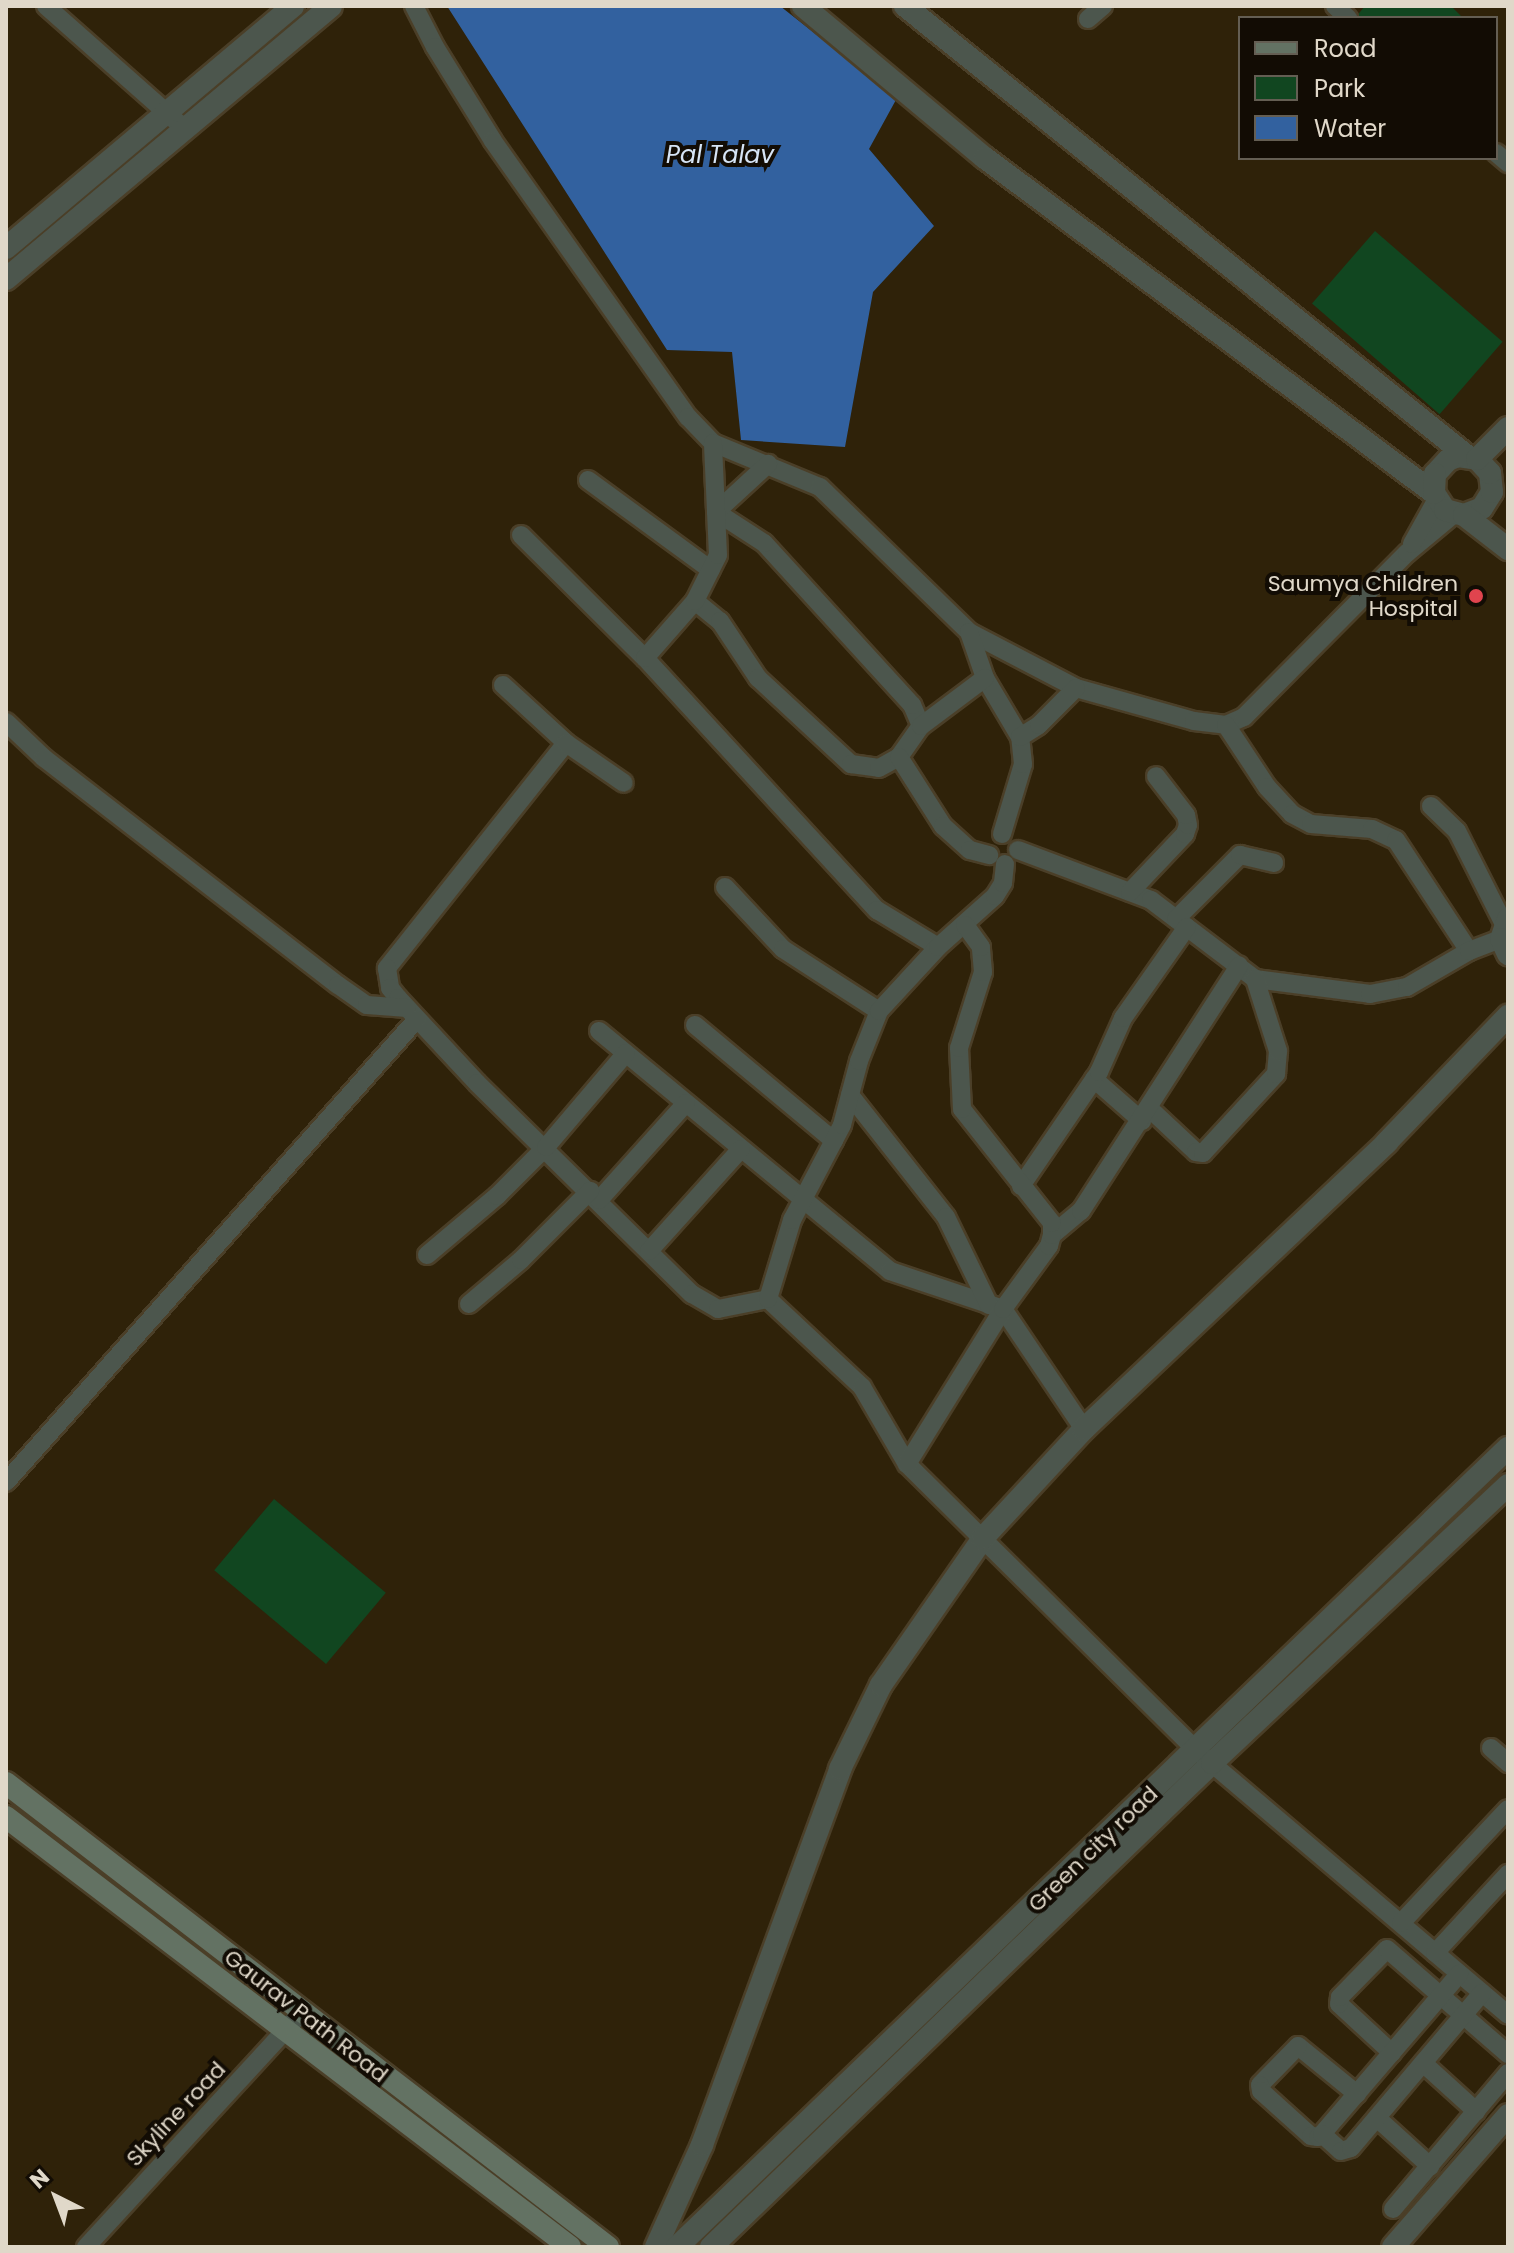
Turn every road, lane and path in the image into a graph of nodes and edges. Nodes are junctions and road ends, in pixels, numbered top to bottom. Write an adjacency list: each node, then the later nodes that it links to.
1 (46, 6): 9 (street)
2 (293, 6): 9 (street)
3 (331, 6): 10 (street)
4 (414, 6): 14 (street)
5 (803, 6): 19 (street)
6 (905, 6): 17 (street)
7 (1103, 6): 8 (street)
8 (1088, 19)
9 (168, 114): 10 (street); 11 (street)
10 (185, 129): 12 (street)
11 (6, 248)
12 (6, 279)
13 (1508, 428): 17 (street)
14 (713, 443): 16 (street); 20 (street)
15 (1508, 449): 17 (street)
16 (768, 464): 20 (street); 27 (street)
17 (1486, 468): 19 (street); 21 (street)
18 (588, 480): 25 (street)
19 (1435, 496): 21 (street); 24 (street)
20 (716, 512): 25 (street); 34 (street)
21 (1459, 514): 23 (street); 24 (street)
22 (521, 535): 28 (street)
23 (1508, 549)
24 (1407, 553): 33 (street)
25 (711, 570): 26 (street)
26 (695, 601): 28 (street); 37 (street)
27 (969, 632): 29 (street); 31 (street)
28 (645, 658): 48 (street)
29 (985, 678): 34 (street); 35 (street)
30 (503, 685): 36 (street)
31 (1076, 688): 33 (street); 35 (street)
32 (6, 722): 53 (street)
33 (1226, 725): 49 (street)
34 (921, 726): 37 (street)
35 (1020, 737): 41 (street)
36 (566, 743): 39 (street); 53 (street)
37 (899, 757): 41 (street)
38 (1156, 776): 44 (street)
39 (624, 783)
40 (1431, 806): 47 (street)
41 (1004, 856): 44 (street); 46 (street)
42 (1274, 863): 45 (street)
43 (725, 887): 52 (street)
44 (1130, 892): 45 (street)
45 (1182, 923): 50 (street); 58 (street)
46 (965, 925): 48 (street); 65 (street)
47 (1506, 934): 49 (street)
48 (938, 947): 52 (street)
49 (1469, 951): 51 (street)
50 (1239, 966): 51 (street); 61 (street)
51 (1255, 979): 61 (street)
52 (879, 1011): 59 (street)
53 (412, 1014): 63 (street); 77 (street)
54 (1508, 1016): 74 (street)
55 (695, 1025): 62 (street)
56 (599, 1031): 57 (street)
57 (626, 1053): 60 (street); 63 (street)
58 (1094, 1079): 61 (street); 65 (street)
59 (850, 1095): 62 (street); 73 (street)
60 (686, 1103): 64 (street); 66 (street)
61 (1146, 1115): 68 (street)
62 (834, 1141): 67 (street)
63 (546, 1147): 66 (street); 70 (street)
64 (741, 1149): 67 (street); 69 (street)
65 (1021, 1186): 68 (street)
66 (594, 1196): 69 (street); 72 (street)
67 (802, 1201): 71 (street); 73 (street)
68 (1052, 1235): 73 (street)
69 (649, 1251): 71 (street)
70 (427, 1255)
71 (768, 1299): 76 (street)
72 (469, 1304)
73 (996, 1307): 74 (street); 76 (street)
74 (1084, 1429): 79 (street)
75 (1507, 1451): 81 (street, Green city road)
76 (907, 1464): 79 (street)
77 (6, 1482)
78 (1508, 1485): 81 (street, Green city road)
79 (983, 1538): 81 (street); 110 (street)
80 (1491, 1748): 82 (street)
81 (1204, 1757): 87 (street); 111 (street, Green city road); 112 (street, Green city road)
82 (1508, 1763)
83 (6, 1783): 92 (main road, Gaurav Path Road)
84 (1508, 1809): 87 (street)
85 (6, 1817): 95 (main road, Gaurav Path Road)
86 (1508, 1874): 88 (street)
87 (1401, 1923): 88 (street)
88 (1435, 1953): 89 (street)
89 (1459, 1974): 90 (street); 91 (street)
90 (1482, 1993): 93 (street); 94 (street)
91 (1441, 1995): 93 (street); 96 (street); 96 (street)
92 (301, 2013): 95 (street, Skyline road); 109 (main road, Gaurav Path Road)
93 (1464, 2015): 97 (street); 98 (street)
94 (1508, 2015)
95 (283, 2032): 107 (street, Skyline road); 108 (main road, Gaurav Path Road)
96 (1392, 2053): 100 (street)
97 (1508, 2054)
98 (1423, 2063): 101 (street); 103 (street)
99 (1508, 2073): 101 (street)
100 (1357, 2094): 104 (street); 104 (street)
101 (1476, 2111): 105 (street)
102 (1508, 2115): 113 (street)
103 (1377, 2118): 104 (street); 105 (street)
104 (1322, 2134)
105 (1430, 2166): 106 (street)
106 (1393, 2209)
107 (86, 2247)
108 (570, 2247)
109 (608, 2247)
110 (656, 2247)
111 (677, 2247)
112 (711, 2247)
113 (1393, 2247)

